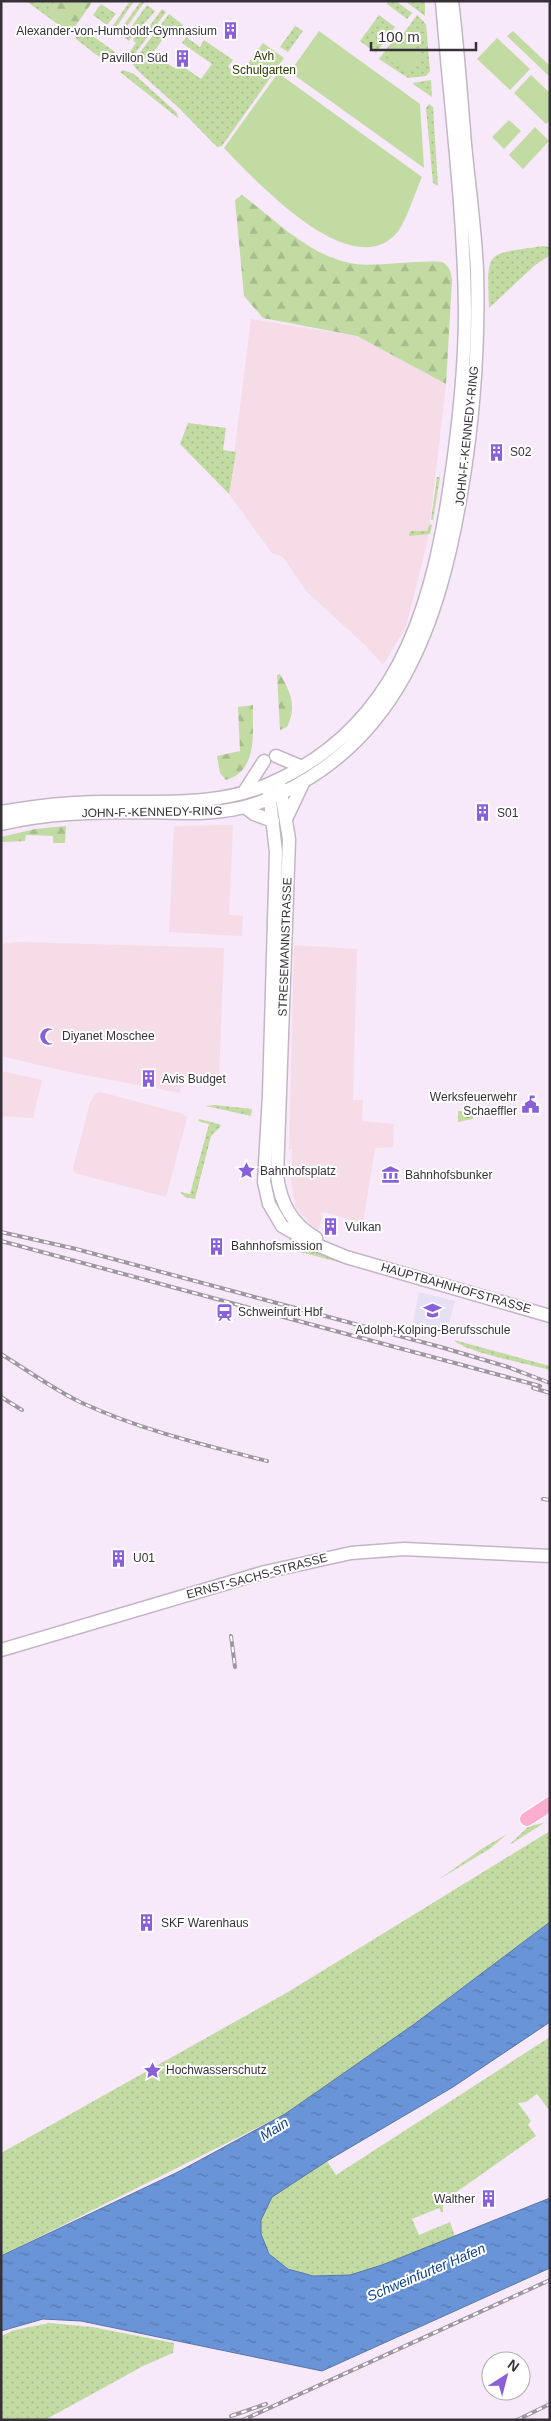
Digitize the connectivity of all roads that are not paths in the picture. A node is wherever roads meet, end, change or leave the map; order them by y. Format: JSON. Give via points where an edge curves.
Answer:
{"nodes":[{"id":1,"x":442,"y":1,"type":"edge"},
{"id":2,"x":452,"y":1,"type":"edge"},
{"id":3,"x":302,"y":767,"type":"junction"},
{"id":4,"x":273,"y":782,"type":"junction"},
{"id":5,"x":304,"y":782,"type":"junction"},
{"id":6,"x":244,"y":792,"type":"junction"},
{"id":7,"x":276,"y":795,"type":"junction"},
{"id":8,"x":245,"y":807,"type":"junction"},
{"id":9,"x":1,"y":812,"type":"edge"},
{"id":10,"x":287,"y":817,"type":"junction"},
{"id":11,"x":273,"y":821,"type":"junction"},
{"id":12,"x":1,"y":824,"type":"edge"},
{"id":13,"x":277,"y":1001,"type":"junction"},
{"id":14,"x":273,"y":1116,"type":"joint"},
{"id":15,"x":550,"y":1316,"type":"edge"},
{"id":16,"x":550,"y":1556,"type":"edge"},
{"id":17,"x":1,"y":1650,"type":"edge"},
{"id":18,"x":550,"y":1804,"type":"edge"},
{"id":19,"x":528,"y":1819,"type":"dead end"}],
"edges":[{"from":1,"to":3,"type":"main road","name":"JOHN-F.-KENNEDY-RING","via":[[461,223],[465,314],[462,378],[444,525],[422,614],[396,671],[356,724],[325,752]]},
{"from":2,"to":5,"type":"main road","name":"JOHN-F.-KENNEDY-RING","via":[[477,266],[471,416],[459,510],[437,603],[407,673],[366,730]]},
{"from":3,"to":4,"type":"main road","name":"JOHN-F.-KENNEDY-RING"},
{"from":3,"to":6,"type":"main road","via":[[270,759]]},
{"from":4,"to":6,"type":"main road","name":"JOHN-F.-KENNEDY-RING"},
{"from":4,"to":7,"type":"main road","name":"STRESEMANNSTRASSE"},
{"from":5,"to":7,"type":"main road","name":"JOHN-F.-KENNEDY-RING"},
{"from":5,"to":10,"type":"main road"},
{"from":6,"to":9,"type":"main road","name":"JOHN-F.-KENNEDY-RING","via":[[187,802],[69,803]]},
{"from":7,"to":8,"type":"main road","name":"JOHN-F.-KENNEDY-RING"},
{"from":7,"to":10,"type":"main road","name":"STRESEMANNSTRASSE"},
{"from":7,"to":11,"type":"main road","name":"STRESEMANNSTRASSE"},
{"from":8,"to":11,"type":"main road"},
{"from":8,"to":12,"type":"main road","name":"JOHN-F.-KENNEDY-RING","via":[[190,812],[70,814]]},
{"from":10,"to":13,"type":"main road","name":"STRESEMANNSTRASSE","via":[[289,859]]},
{"from":11,"to":13,"type":"main road","name":"STRESEMANNSTRASSE"},
{"from":13,"to":14,"type":"main road","name":"STRESEMANNSTRASSE"},
{"from":14,"to":15,"type":"main road","name":"HAUPTBAHNHOFSTRASSE","via":[[281,1196],[289,1213],[309,1234],[363,1261]]},
{"from":16,"to":17,"type":"main road","name":"ERNST-SACHS-STRASSE","via":[[404,1549],[343,1555],[265,1572]]},
{"from":18,"to":19,"type":"main road"}]}
